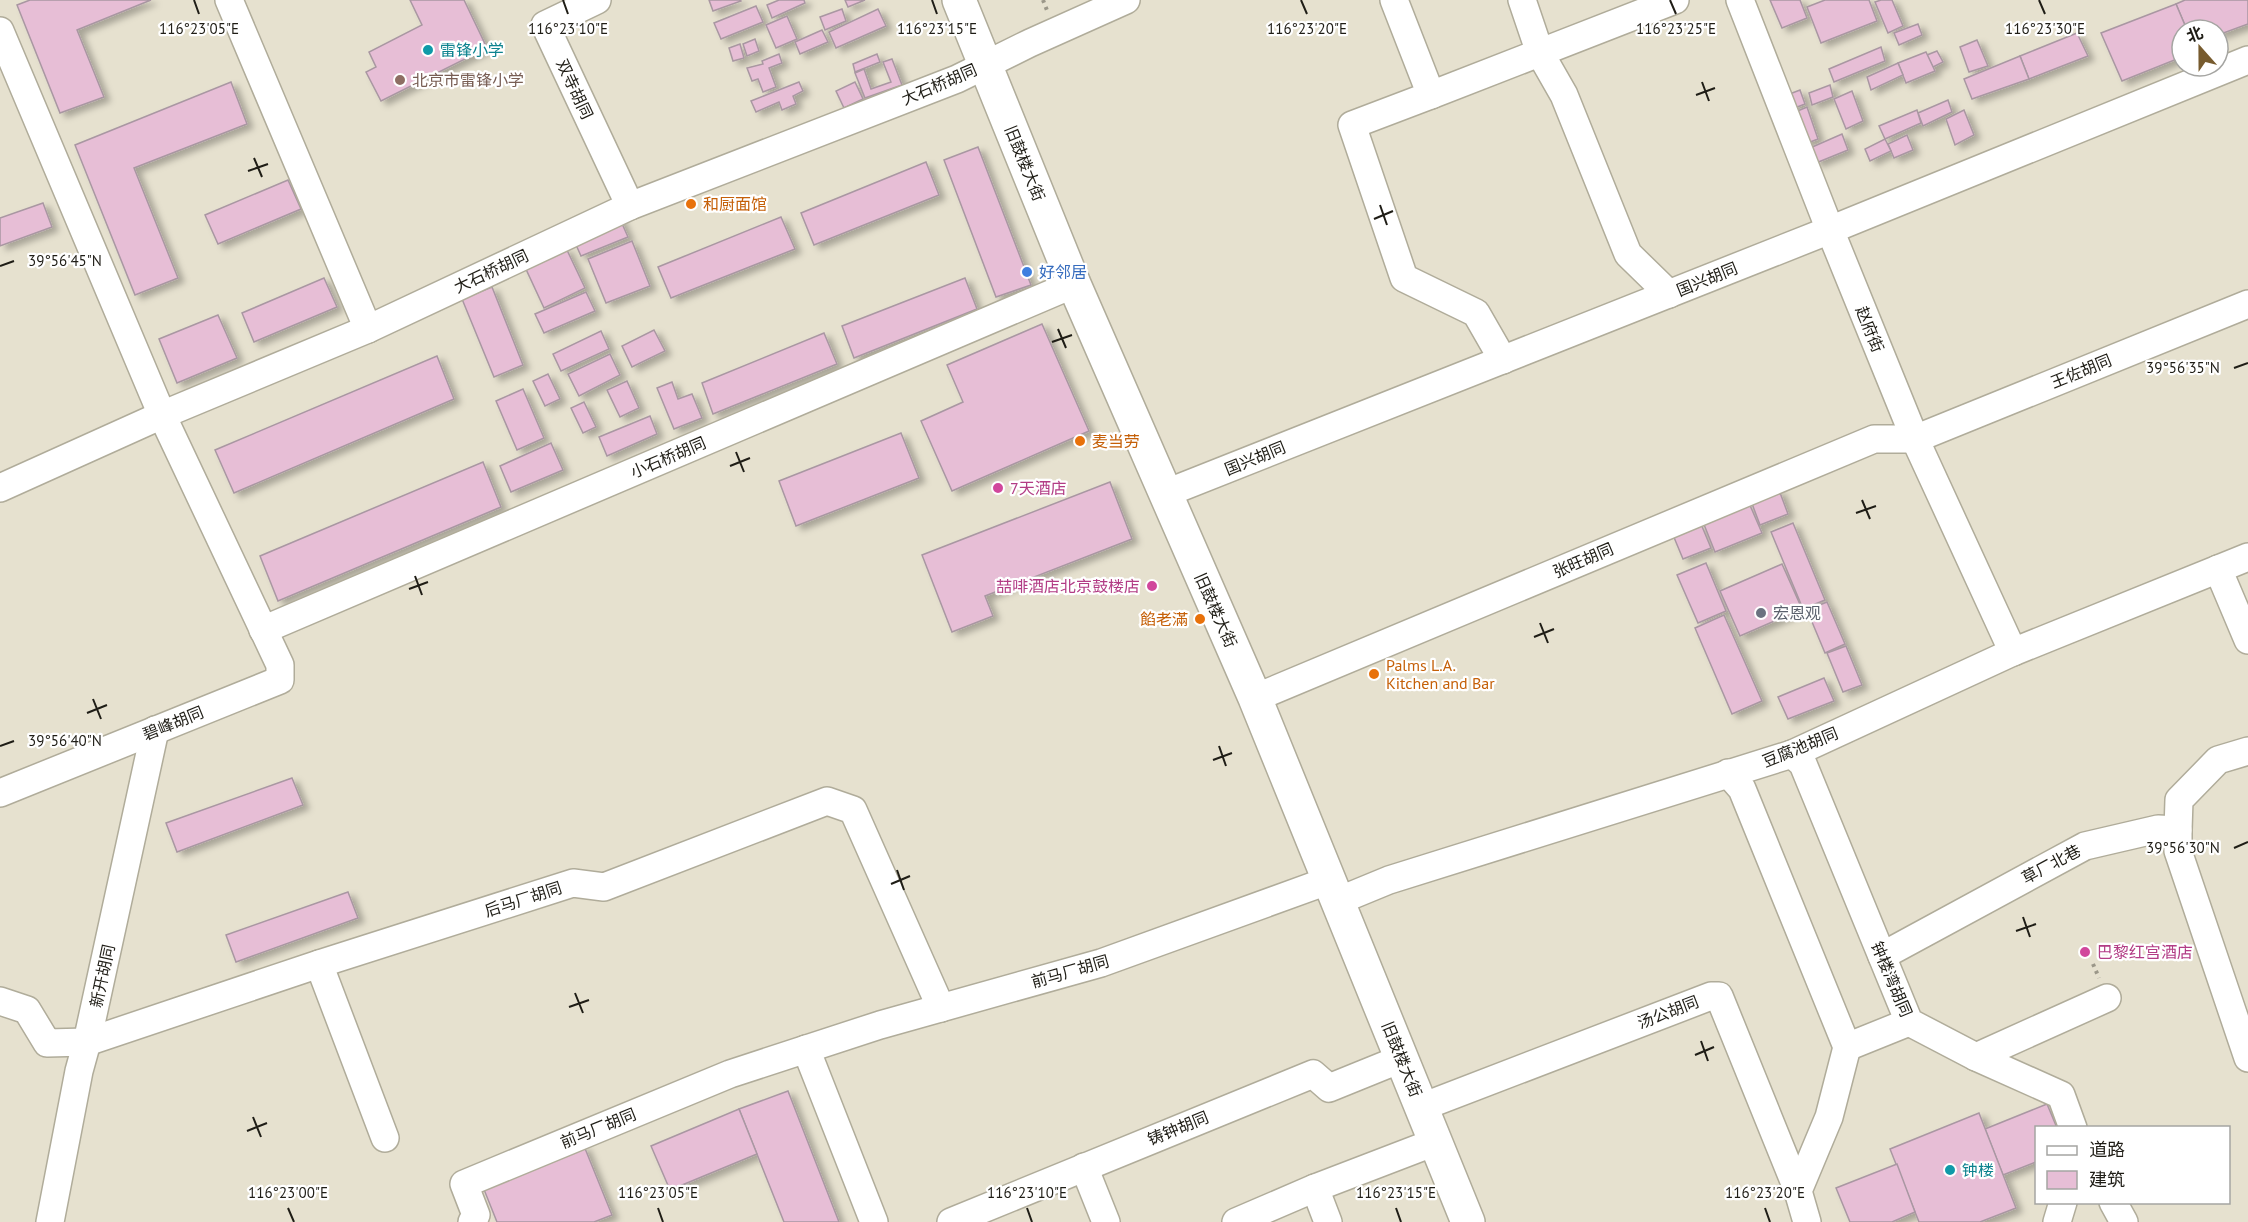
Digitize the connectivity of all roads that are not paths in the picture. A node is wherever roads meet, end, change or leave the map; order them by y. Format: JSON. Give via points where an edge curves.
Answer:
{"nodes":[{"id":1,"x":229,"y":0,"type":"edge"},
{"id":2,"x":597,"y":0,"type":"edge"},
{"id":3,"x":959,"y":0,"type":"edge"},
{"id":4,"x":1126,"y":0,"type":"edge"},
{"id":5,"x":1394,"y":0,"type":"edge"},
{"id":6,"x":1522,"y":0,"type":"edge"},
{"id":7,"x":1675,"y":0,"type":"edge"},
{"id":8,"x":1740,"y":0,"type":"edge"},
{"id":9,"x":0,"y":31,"type":"edge"},
{"id":10,"x":1540,"y":53,"type":"junction"},
{"id":11,"x":2248,"y":60,"type":"edge"},
{"id":12,"x":985,"y":64,"type":"junction"},
{"id":13,"x":1431,"y":95,"type":"junction"},
{"id":14,"x":630,"y":206,"type":"junction"},
{"id":15,"x":1830,"y":230,"type":"junction"},
{"id":16,"x":1074,"y":284,"type":"junction"},
{"id":17,"x":1669,"y":294,"type":"junction"},
{"id":18,"x":2248,"y":304,"type":"edge"},
{"id":19,"x":368,"y":329,"type":"junction"},
{"id":20,"x":1503,"y":360,"type":"junction"},
{"id":21,"x":162,"y":415,"type":"junction"},
{"id":22,"x":1915,"y":439,"type":"junction"},
{"id":23,"x":0,"y":488,"type":"edge"},
{"id":24,"x":1164,"y":494,"type":"junction"},
{"id":25,"x":2248,"y":557,"type":"edge"},
{"id":26,"x":2218,"y":570,"type":"junction"},
{"id":27,"x":263,"y":630,"type":"junction"},
{"id":28,"x":2248,"y":640,"type":"edge"},
{"id":29,"x":2013,"y":652,"type":"junction"},
{"id":30,"x":1255,"y":698,"type":"junction"},
{"id":31,"x":155,"y":730,"type":"junction"},
{"id":32,"x":2248,"y":751,"type":"edge"},
{"id":33,"x":1792,"y":754,"type":"junction"},
{"id":34,"x":1728,"y":773,"type":"junction"},
{"id":35,"x":0,"y":793,"type":"edge"},
{"id":36,"x":2178,"y":830,"type":"junction"},
{"id":37,"x":1334,"y":890,"type":"junction"},
{"id":38,"x":1882,"y":956,"type":"junction"},
{"id":39,"x":319,"y":964,"type":"junction"},
{"id":40,"x":2107,"y":998,"type":"dead end"},
{"id":41,"x":0,"y":1001,"type":"edge"},
{"id":42,"x":940,"y":1008,"type":"junction"},
{"id":43,"x":1909,"y":1022,"type":"junction"},
{"id":44,"x":87,"y":1042,"type":"junction"},
{"id":45,"x":1847,"y":1047,"type":"junction"},
{"id":46,"x":806,"y":1049,"type":"junction"},
{"id":47,"x":1403,"y":1058,"type":"junction"},
{"id":48,"x":1976,"y":1058,"type":"junction"},
{"id":49,"x":2248,"y":1058,"type":"edge"},
{"id":50,"x":1422,"y":1107,"type":"junction"},
{"id":51,"x":2072,"y":1126,"type":"edge"},
{"id":52,"x":385,"y":1138,"type":"dead end"},
{"id":53,"x":1435,"y":1142,"type":"junction"},
{"id":54,"x":1084,"y":1167,"type":"junction"},
{"id":55,"x":1315,"y":1188,"type":"junction"},
{"id":56,"x":1798,"y":1191,"type":"junction"},
{"id":57,"x":2063,"y":1204,"type":"edge"},
{"id":58,"x":2113,"y":1204,"type":"edge"},
{"id":59,"x":50,"y":1222,"type":"edge"},
{"id":60,"x":472,"y":1222,"type":"edge"},
{"id":61,"x":874,"y":1222,"type":"edge"},
{"id":62,"x":951,"y":1222,"type":"edge"},
{"id":63,"x":1106,"y":1222,"type":"edge"},
{"id":64,"x":1236,"y":1222,"type":"edge"},
{"id":65,"x":1328,"y":1222,"type":"edge"},
{"id":66,"x":1468,"y":1222,"type":"edge"},
{"id":67,"x":1807,"y":1222,"type":"edge"},
{"id":68,"x":2057,"y":1222,"type":"edge"},
{"id":69,"x":2124,"y":1222,"type":"edge"}],
"edges":[{"from":1,"to":19,"type":"street"},
{"from":2,"to":14,"type":"street","name":"双寺胡同","via":[[545,25]]},
{"from":3,"to":12,"type":"main road","name":"旧鼓楼大街"},
{"from":4,"to":12,"type":"street","name":"大石桥胡同"},
{"from":5,"to":13,"type":"street"},
{"from":6,"to":10,"type":"street"},
{"from":7,"to":10,"type":"street"},
{"from":8,"to":15,"type":"street","name":"赵府街"},
{"from":9,"to":21,"type":"street"},
{"from":10,"to":13,"type":"street"},
{"from":10,"to":17,"type":"street","via":[[1564,95],[1628,254]]},
{"from":11,"to":15,"type":"street","name":"国兴胡同"},
{"from":12,"to":14,"type":"street","name":"大石桥胡同","via":[[957,79]]},
{"from":12,"to":16,"type":"main road","name":"旧鼓楼大街"},
{"from":13,"to":20,"type":"street","via":[[1352,124],[1404,279],[1476,313]]},
{"from":14,"to":19,"type":"street","name":"大石桥胡同"},
{"from":15,"to":17,"type":"street","name":"国兴胡同"},
{"from":15,"to":22,"type":"street","name":"赵府街"},
{"from":16,"to":24,"type":"main road","name":"旧鼓楼大街"},
{"from":16,"to":27,"type":"street","name":"小石桥胡同"},
{"from":17,"to":20,"type":"street","name":"国兴胡同"},
{"from":18,"to":22,"type":"street","name":"王佐胡同"},
{"from":19,"to":21,"type":"street","name":"大石桥胡同"},
{"from":20,"to":24,"type":"street","name":"国兴胡同"},
{"from":21,"to":23,"type":"street","name":"大石桥胡同"},
{"from":21,"to":27,"type":"street"},
{"from":22,"to":29,"type":"street","name":"赵府街"},
{"from":22,"to":30,"type":"street","name":"张旺胡同","via":[[1874,439]]},
{"from":24,"to":30,"type":"main road","name":"旧鼓楼大街"},
{"from":25,"to":26,"type":"street","name":"豆腐池胡同"},
{"from":26,"to":28,"type":"street"},
{"from":26,"to":29,"type":"street","name":"豆腐池胡同"},
{"from":27,"to":31,"type":"street","name":"碧峰胡同","via":[[279,665],[280,680]]},
{"from":29,"to":33,"type":"street","name":"豆腐池胡同"},
{"from":30,"to":37,"type":"main road","name":"旧鼓楼大街"},
{"from":31,"to":35,"type":"street","name":"碧峰胡同"},
{"from":31,"to":44,"type":"street","name":"新开胡同"},
{"from":32,"to":36,"type":"street","via":[[2218,760],[2178,800]]},
{"from":33,"to":34,"type":"street","name":"豆腐池胡同"},
{"from":33,"to":38,"type":"street","name":"钟楼湾胡同","via":[[1803,764]]},
{"from":34,"to":37,"type":"street","name":"豆腐池胡同","via":[[1389,880]]},
{"from":34,"to":45,"type":"street","via":[[1742,789]]},
{"from":36,"to":38,"type":"street","name":"草厂北巷","via":[[2158,829],[2085,846]]},
{"from":36,"to":49,"type":"street","via":[[2178,851]]},
{"from":37,"to":42,"type":"street","name":"前马厂胡同","via":[[1101,963]]},
{"from":37,"to":47,"type":"main road","name":"旧鼓楼大街"},
{"from":38,"to":43,"type":"street","name":"钟楼湾胡同"},
{"from":39,"to":42,"type":"street","name":"后马厂胡同","via":[[573,883],[604,887],[827,801],[853,810]]},
{"from":39,"to":44,"type":"street","name":"后马厂胡同"},
{"from":39,"to":52,"type":"street"},
{"from":40,"to":48,"type":"street"},
{"from":41,"to":44,"type":"street","name":"后马厂胡同","via":[[27,1010],[47,1043]]},
{"from":42,"to":46,"type":"street","name":"前马厂胡同"},
{"from":43,"to":45,"type":"street"},
{"from":43,"to":48,"type":"street","name":"钟楼湾胡同"},
{"from":44,"to":59,"type":"street","name":"新开胡同"},
{"from":45,"to":56,"type":"street","via":[[1829,1117]]},
{"from":46,"to":60,"type":"street","name":"前马厂胡同","via":[[730,1074],[464,1184],[476,1215]]},
{"from":46,"to":61,"type":"street"},
{"from":47,"to":50,"type":"main road","name":"旧鼓楼大街"},
{"from":47,"to":54,"type":"street","name":"铸钟胡同","via":[[1329,1088],[1313,1074]]},
{"from":48,"to":51,"type":"street","name":"钟楼湾胡同","via":[[2061,1095]]},
{"from":50,"to":53,"type":"main road","name":"旧鼓楼大街"},
{"from":50,"to":56,"type":"street","name":"汤公胡同","via":[[1719,996]]},
{"from":53,"to":55,"type":"street"},
{"from":53,"to":66,"type":"main road","name":"旧鼓楼大街"},
{"from":54,"to":62,"type":"street","name":"铸钟胡同"},
{"from":54,"to":63,"type":"street"},
{"from":55,"to":64,"type":"street"},
{"from":55,"to":65,"type":"street"},
{"from":56,"to":67,"type":"street"},
{"from":57,"to":68,"type":"street"},
{"from":58,"to":69,"type":"street"}]}
